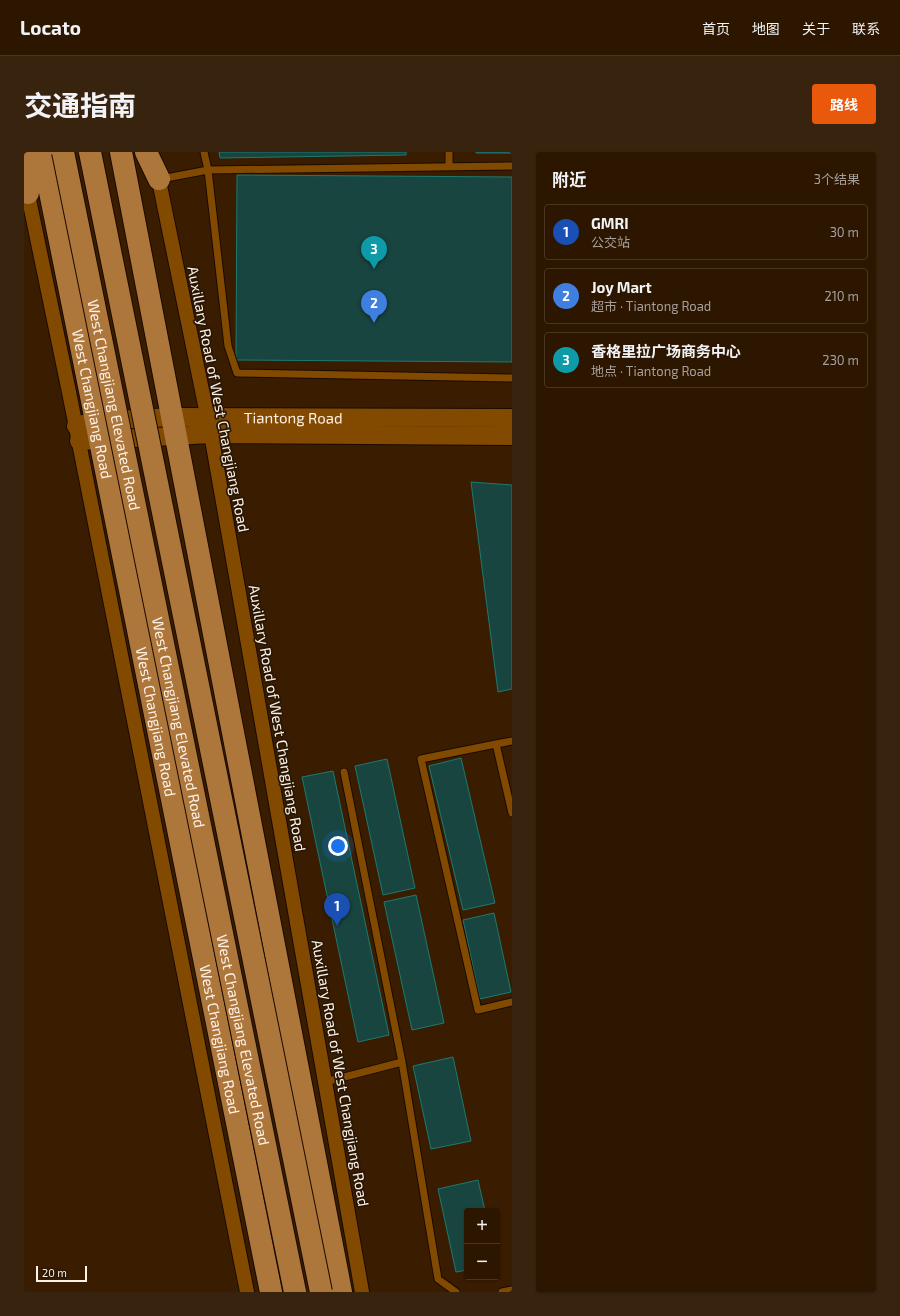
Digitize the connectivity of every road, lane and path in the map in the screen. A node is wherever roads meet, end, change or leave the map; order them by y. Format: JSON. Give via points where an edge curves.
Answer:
{"nodes":[{"id":1,"x":27,"y":152,"type":"edge"},
{"id":2,"x":42,"y":152,"type":"edge"},
{"id":3,"x":63,"y":152,"type":"edge"},
{"id":4,"x":90,"y":152,"type":"edge"},
{"id":5,"x":121,"y":152,"type":"edge"},
{"id":6,"x":146,"y":152,"type":"edge"},
{"id":7,"x":153,"y":152,"type":"edge"},
{"id":8,"x":204,"y":152,"type":"edge"},
{"id":9,"x":449,"y":152,"type":"edge"},
{"id":10,"x":512,"y":166,"type":"edge"},
{"id":11,"x":449,"y":167,"type":"junction"},
{"id":12,"x":208,"y":170,"type":"junction"},
{"id":13,"x":159,"y":179,"type":"junction"},
{"id":14,"x":26,"y":184,"type":"edge"},
{"id":15,"x":512,"y":378,"type":"edge"},
{"id":16,"x":512,"y":418,"type":"edge"},
{"id":17,"x":174,"y":426,"type":"junction"},
{"id":18,"x":209,"y":426,"type":"junction"},
{"id":19,"x":87,"y":432,"type":"junction"},
{"id":20,"x":512,"y":436,"type":"edge"},
{"id":21,"x":512,"y":741,"type":"edge"},
{"id":22,"x":496,"y":744,"type":"junction"},
{"id":23,"x":344,"y":772,"type":"dead end"},
{"id":24,"x":512,"y":813,"type":"edge"},
{"id":25,"x":512,"y":1002,"type":"edge"},
{"id":26,"x":402,"y":1062,"type":"junction"},
{"id":27,"x":325,"y":1082,"type":"junction"},
{"id":28,"x":512,"y":1290,"type":"edge"},
{"id":29,"x":247,"y":1292,"type":"edge"},
{"id":30,"x":271,"y":1292,"type":"edge"},
{"id":31,"x":295,"y":1292,"type":"edge"},
{"id":32,"x":321,"y":1292,"type":"edge"},
{"id":33,"x":341,"y":1292,"type":"edge"},
{"id":34,"x":362,"y":1292,"type":"edge"},
{"id":35,"x":456,"y":1292,"type":"edge"},
{"id":36,"x":502,"y":1292,"type":"edge"}],
"edges":[{"from":1,"to":14,"type":"highway"},
{"from":2,"to":19,"type":"highway","name":"West Changjiang Road"},
{"from":3,"to":31,"type":"highway","name":"West Changjiang Elevated Road","bridge":true},
{"from":4,"to":32,"type":"highway","name":"West Changjiang Elevated Road","bridge":true},
{"from":5,"to":17,"type":"highway"},
{"from":6,"to":13,"type":"highway"},
{"from":7,"to":13,"type":"street","name":"Auxillary Road of West Changjiang Road"},
{"from":8,"to":12,"type":"lane"},
{"from":9,"to":11,"type":"lane"},
{"from":10,"to":11,"type":"lane"},
{"from":11,"to":12,"type":"lane"},
{"from":12,"to":13,"type":"lane"},
{"from":12,"to":15,"type":"lane","via":[[228,346],[237,373]]},
{"from":13,"to":18,"type":"street","name":"Auxillary Road of West Changjiang Road"},
{"from":14,"to":19,"type":"street"},
{"from":16,"to":18,"type":"street","name":"Tiantong Road"},
{"from":17,"to":18,"type":"street","name":"Tiantong Road"},
{"from":17,"to":19,"type":"street","name":"Tiantong Road"},
{"from":17,"to":33,"type":"highway"},
{"from":18,"to":20,"type":"street","name":"Tiantong Road"},
{"from":18,"to":27,"type":"street","name":"Auxillary Road of West Changjiang Road"},
{"from":19,"to":29,"type":"street"},
{"from":19,"to":30,"type":"highway","name":"West Changjiang Road"},
{"from":21,"to":22,"type":"lane"},
{"from":22,"to":24,"type":"lane"},
{"from":22,"to":25,"type":"lane","via":[[421,759],[478,1010]]},
{"from":23,"to":26,"type":"lane"},
{"from":26,"to":27,"type":"lane"},
{"from":26,"to":35,"type":"lane","via":[[438,1279]]},
{"from":27,"to":34,"type":"street","name":"Auxillary Road of West Changjiang Road"},
{"from":28,"to":36,"type":"lane"}]}
